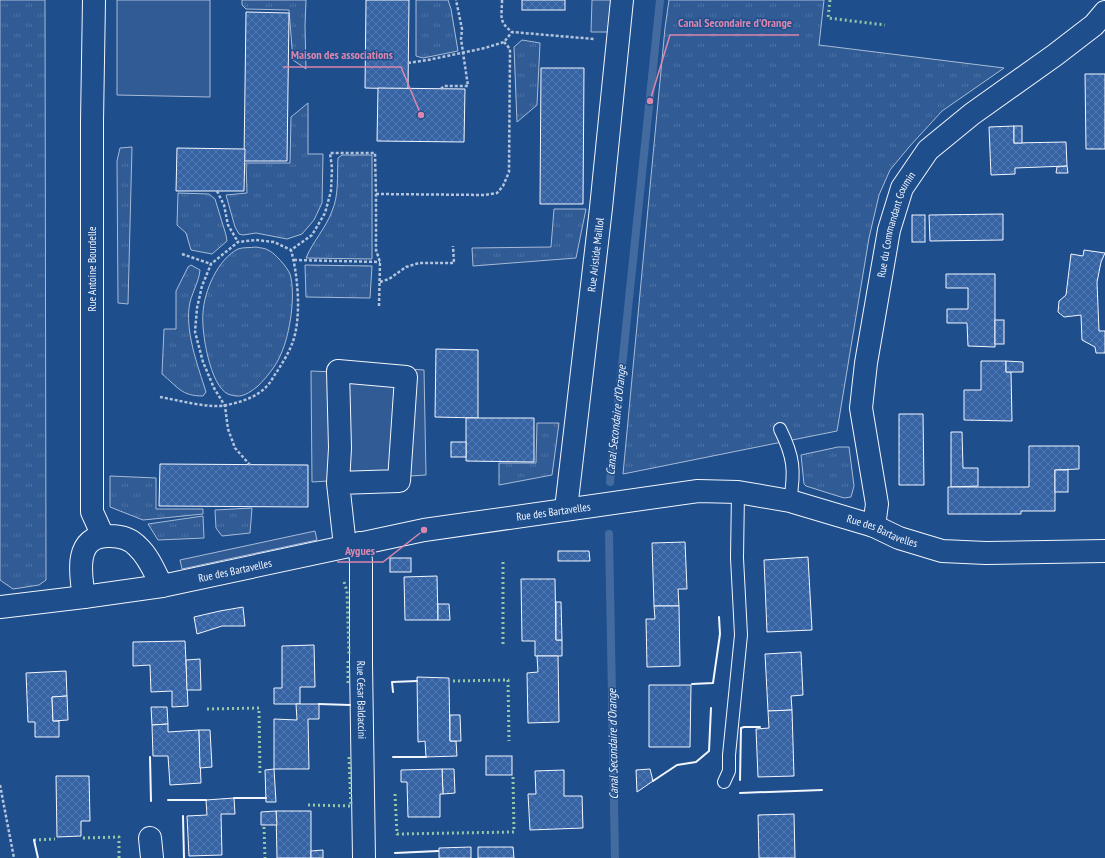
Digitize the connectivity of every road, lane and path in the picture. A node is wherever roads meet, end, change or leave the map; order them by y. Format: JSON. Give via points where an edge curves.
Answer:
{"nodes":[{"id":1,"x":94,"y":0,"type":"edge"},
{"id":2,"x":456,"y":0,"type":"edge"},
{"id":3,"x":502,"y":0,"type":"edge"},
{"id":4,"x":622,"y":0,"type":"edge"},
{"id":5,"x":1105,"y":12,"type":"edge"},
{"id":6,"x":512,"y":32,"type":"junction"},
{"id":7,"x":618,"y":41,"type":"junction"},
{"id":8,"x":504,"y":42,"type":"junction"},
{"id":9,"x":464,"y":53,"type":"junction"},
{"id":10,"x":408,"y":63,"type":"dead end"},
{"id":11,"x":441,"y":89,"type":"dead end"},
{"id":12,"x":217,"y":191,"type":"dead end"},
{"id":13,"x":376,"y":194,"type":"junction"},
{"id":14,"x":238,"y":242,"type":"junction"},
{"id":15,"x":453,"y":246,"type":"dead end"},
{"id":16,"x":291,"y":250,"type":"junction"},
{"id":17,"x":182,"y":254,"type":"dead end"},
{"id":18,"x":294,"y":260,"type":"junction"},
{"id":19,"x":380,"y":262,"type":"junction"},
{"id":20,"x":211,"y":264,"type":"junction"},
{"id":21,"x":380,"y":282,"type":"junction"},
{"id":22,"x":379,"y":306,"type":"dead end"},
{"id":23,"x":160,"y":397,"type":"dead end"},
{"id":24,"x":225,"y":406,"type":"junction"},
{"id":25,"x":780,"y":430,"type":"dead end"},
{"id":26,"x":250,"y":465,"type":"dead end"},
{"id":27,"x":338,"y":483,"type":"junction"},
{"id":28,"x":738,"y":492,"type":"junction"},
{"id":29,"x":790,"y":501,"type":"junction"},
{"id":30,"x":566,"y":509,"type":"junction"},
{"id":31,"x":874,"y":526,"type":"junction"},
{"id":32,"x":103,"y":536,"type":"junction"},
{"id":33,"x":352,"y":544,"type":"junction"},
{"id":34,"x":1105,"y":551,"type":"edge"},
{"id":35,"x":162,"y":586,"type":"junction"},
{"id":36,"x":84,"y":597,"type":"junction"},
{"id":37,"x":0,"y":607,"type":"edge"},
{"id":38,"x":724,"y":782,"type":"dead end"},
{"id":39,"x":0,"y":785,"type":"edge"},
{"id":40,"x":14,"y":858,"type":"edge"},
{"id":41,"x":364,"y":858,"type":"edge"}],
"edges":[{"from":1,"to":32,"type":"street","name":"Rue Antoine Bourdelle","via":[[92,512]]},
{"from":2,"to":9,"type":"path"},
{"from":3,"to":6,"type":"path","via":[[503,25]]},
{"from":4,"to":7,"type":"street","name":"Rue Aristide Maillol"},
{"from":5,"to":31,"type":"street","name":"Rue du Commandant Goumin","via":[[1094,25],[972,114],[928,150],[902,188],[889,230],[866,363],[861,408],[877,504]]},
{"from":6,"to":7,"type":"path"},
{"from":6,"to":8,"type":"path"},
{"from":7,"to":30,"type":"street","name":"Rue Aristide Maillol"},
{"from":8,"to":9,"type":"path"},
{"from":8,"to":13,"type":"path","via":[[510,49],[510,138],[508,172],[503,186],[497,193],[485,195]]},
{"from":9,"to":10,"type":"path"},
{"from":9,"to":11,"type":"path","via":[[468,86],[444,86]]},
{"from":12,"to":14,"type":"path","via":[[224,205],[228,225]]},
{"from":13,"to":16,"type":"path","via":[[375,153],[330,153],[332,191],[325,213],[312,235]]},
{"from":13,"to":19,"type":"path","via":[[376,250]]},
{"from":14,"to":16,"type":"path","via":[[274,242]]},
{"from":14,"to":20,"type":"path"},
{"from":15,"to":21,"type":"path","via":[[454,263],[419,263],[406,267]]},
{"from":16,"to":18,"type":"path"},
{"from":17,"to":20,"type":"path"},
{"from":18,"to":19,"type":"path"},
{"from":18,"to":24,"type":"path","via":[[298,321],[293,342],[267,386],[250,398]]},
{"from":19,"to":21,"type":"path"},
{"from":20,"to":24,"type":"path","via":[[202,286],[195,332],[203,362]]},
{"from":21,"to":22,"type":"path"},
{"from":23,"to":24,"type":"path","via":[[208,406]]},
{"from":24,"to":26,"type":"path","via":[[228,429],[235,448]]},
{"from":25,"to":29,"type":"lane","via":[[791,453],[794,477]]},
{"from":27,"to":27,"type":"street","name":"Rue César Baldaccini","via":[[338,371],[406,377],[399,481]]},
{"from":27,"to":33,"type":"street","name":"Rue César Baldaccini"},
{"from":28,"to":29,"type":"street","name":"Rue des Bartavelles"},
{"from":28,"to":30,"type":"street","name":"Rue des Bartavelles","via":[[698,491]]},
{"from":28,"to":38,"type":"lane","via":[[740,635],[729,771]]},
{"from":29,"to":31,"type":"street","name":"Rue des Bartavelles"},
{"from":30,"to":33,"type":"street","name":"Rue des Bartavelles","via":[[424,530]]},
{"from":31,"to":34,"type":"street","name":"Rue des Bartavelles","via":[[899,538],[942,551]]},
{"from":32,"to":35,"type":"street","via":[[125,538],[137,546],[145,555]]},
{"from":32,"to":36,"type":"street","via":[[86,544],[82,557]]},
{"from":33,"to":35,"type":"street","name":"Rue des Bartavelles"},
{"from":33,"to":41,"type":"street","name":"Rue César Baldaccini","via":[[361,563]]},
{"from":35,"to":36,"type":"street","name":"Rue des Bartavelles"},
{"from":36,"to":37,"type":"street","name":"Rue des Bartavelles"},
{"from":39,"to":40,"type":"path"}]}
